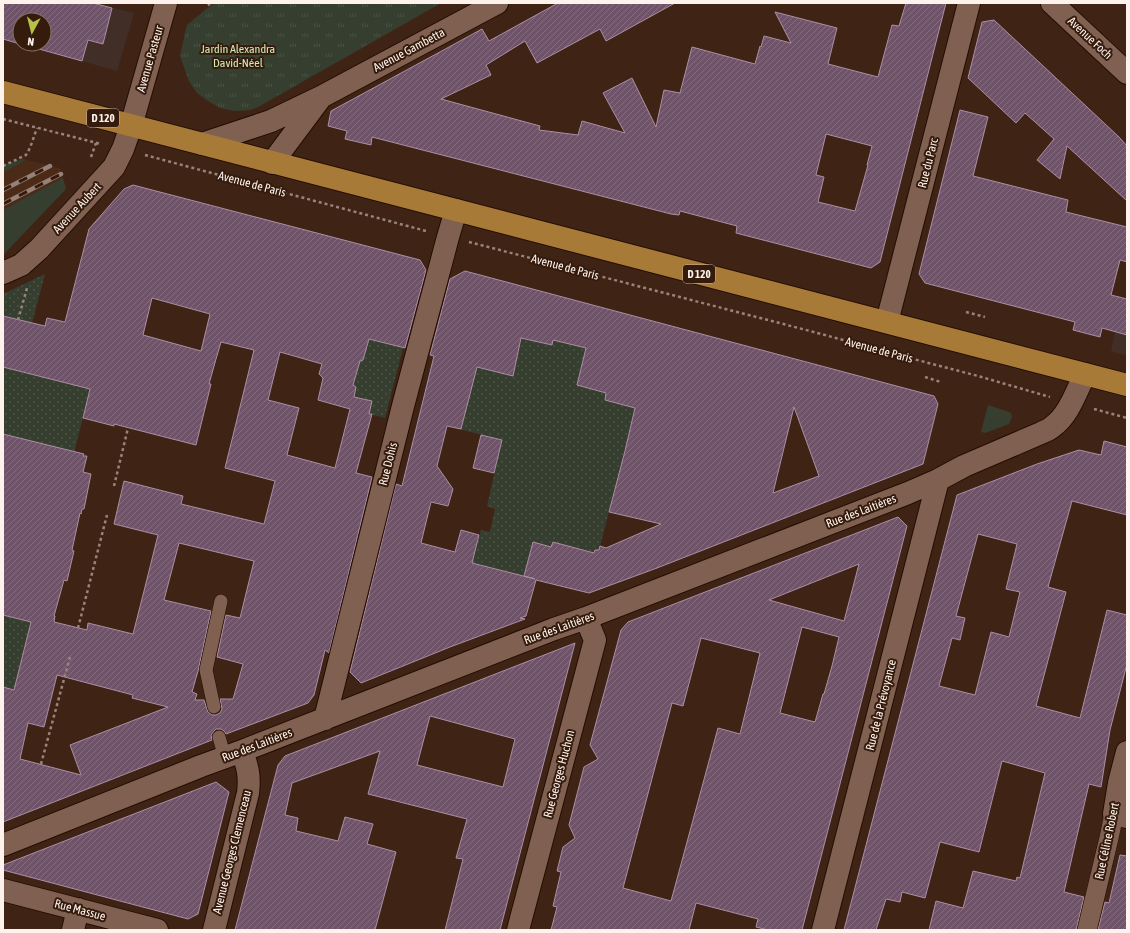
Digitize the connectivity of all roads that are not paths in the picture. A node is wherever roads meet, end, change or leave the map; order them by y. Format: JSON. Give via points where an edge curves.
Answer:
{"nodes":[{"id":1,"x":166,"y":3,"type":"edge"},
{"id":2,"x":497,"y":3,"type":"edge"},
{"id":3,"x":969,"y":3,"type":"edge"},
{"id":4,"x":1052,"y":3,"type":"edge"},
{"id":5,"x":1127,"y":73,"type":"edge"},
{"id":6,"x":3,"y":92,"type":"edge"},
{"id":7,"x":321,"y":97,"type":"junction"},
{"id":8,"x":132,"y":120,"type":"junction"},
{"id":9,"x":202,"y":144,"type":"junction"},
{"id":10,"x":272,"y":163,"type":"junction"},
{"id":11,"x":456,"y":210,"type":"junction"},
{"id":12,"x":12,"y":269,"type":"edge"},
{"id":13,"x":887,"y":322,"type":"junction"},
{"id":14,"x":1084,"y":374,"type":"junction"},
{"id":15,"x":1127,"y":385,"type":"edge"},
{"id":16,"x":938,"y":480,"type":"junction"},
{"id":17,"x":222,"y":601,"type":"dead end"},
{"id":18,"x":586,"y":618,"type":"junction"},
{"id":19,"x":214,"y":707,"type":"dead end"},
{"id":20,"x":325,"y":719,"type":"junction"},
{"id":21,"x":218,"y":737,"type":"dead end"},
{"id":22,"x":1127,"y":752,"type":"edge"},
{"id":23,"x":234,"y":754,"type":"junction"},
{"id":24,"x":1120,"y":816,"type":"edge"},
{"id":25,"x":3,"y":845,"type":"edge"},
{"id":26,"x":3,"y":890,"type":"edge"},
{"id":27,"x":78,"y":909,"type":"junction"},
{"id":28,"x":73,"y":930,"type":"edge"},
{"id":29,"x":157,"y":930,"type":"edge"},
{"id":30,"x":214,"y":930,"type":"edge"},
{"id":31,"x":518,"y":930,"type":"edge"},
{"id":32,"x":823,"y":930,"type":"edge"},
{"id":33,"x":1087,"y":930,"type":"edge"}],
"edges":[{"from":1,"to":8,"type":"street","name":"Avenue Pasteur"},
{"from":2,"to":7,"type":"street","name":"Avenue Gambetta"},
{"from":3,"to":13,"type":"street","name":"Rue du Parc"},
{"from":4,"to":5,"type":"street","name":"Avenue Foch"},
{"from":6,"to":8,"type":"main road","number":"D 120"},
{"from":7,"to":9,"type":"street","name":"Avenue Gambetta","via":[[271,120]]},
{"from":7,"to":10,"type":"street","name":"Avenue Gambetta"},
{"from":8,"to":9,"type":"main road","number":"D 120"},
{"from":8,"to":12,"type":"street","name":"Avenue Aubert","via":[[114,167],[39,249]]},
{"from":9,"to":10,"type":"main road","number":"D 120"},
{"from":10,"to":11,"type":"main road","number":"D 120"},
{"from":11,"to":13,"type":"main road","number":"D 120"},
{"from":11,"to":20,"type":"street","name":"Rue Dohis","via":[[399,421]]},
{"from":13,"to":14,"type":"main road","number":"D 120"},
{"from":14,"to":15,"type":"main road","number":"D 120"},
{"from":14,"to":16,"type":"street","name":"Rue des Laitières","via":[[1071,403],[1052,427]]},
{"from":16,"to":18,"type":"street","name":"Rue des Laitières"},
{"from":16,"to":32,"type":"street","name":"Rue de la Prévoyance"},
{"from":17,"to":19,"type":"lane","via":[[206,670]]},
{"from":18,"to":20,"type":"street","name":"Rue des Laitières"},
{"from":18,"to":31,"type":"street","name":"Rue Georges Huchon","via":[[595,640]]},
{"from":20,"to":23,"type":"street","name":"Rue des Laitières"},
{"from":21,"to":23,"type":"lane"},
{"from":22,"to":24,"type":"street","name":"Rue Céline Robert","via":[[1119,783]]},
{"from":23,"to":25,"type":"street","name":"Rue des Laitières"},
{"from":23,"to":30,"type":"street","name":"Avenue Georges Clemenceau","via":[[248,769],[250,781]]},
{"from":24,"to":33,"type":"street","name":"Rue Céline Robert","via":[[1109,838]]},
{"from":26,"to":27,"type":"street","name":"Rue Massue"},
{"from":27,"to":28,"type":"street"},
{"from":27,"to":29,"type":"street","name":"Rue Massue"}]}
